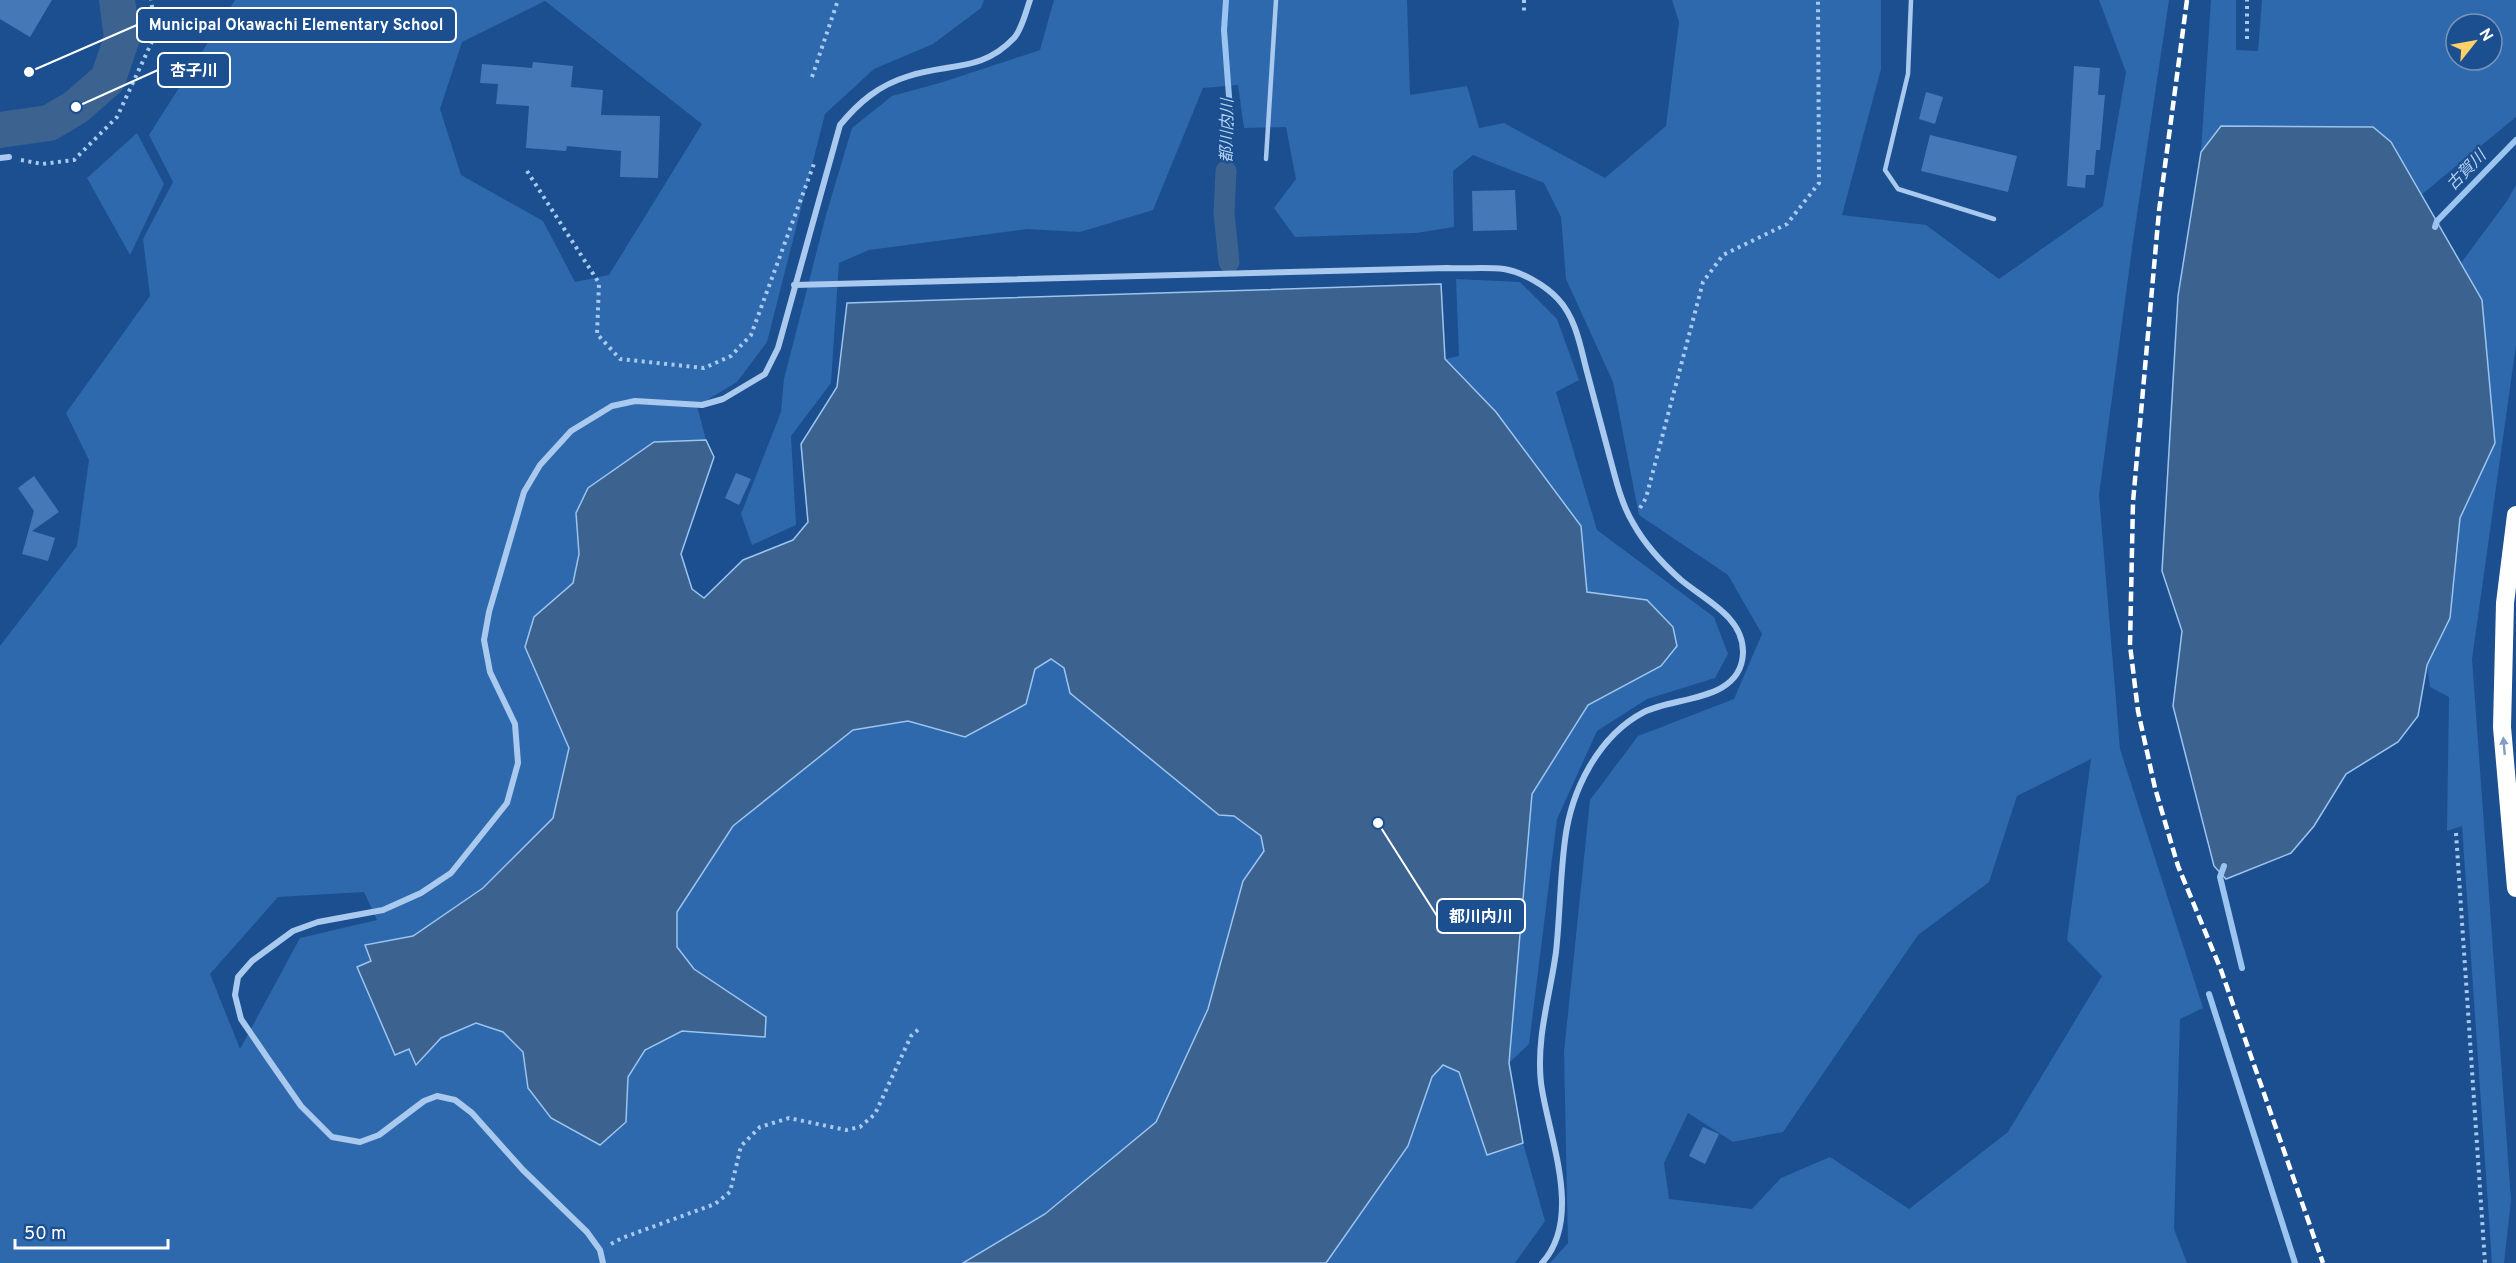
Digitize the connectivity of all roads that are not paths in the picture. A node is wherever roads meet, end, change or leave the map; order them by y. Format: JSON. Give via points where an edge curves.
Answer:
{"nodes":[{"id":1,"x":1030,"y":0,"type":"edge"},
{"id":2,"x":1276,"y":0,"type":"edge"},
{"id":3,"x":1911,"y":0,"type":"edge"},
{"id":4,"x":9,"y":157,"type":"road end"},
{"id":5,"x":0,"y":158,"type":"edge"},
{"id":6,"x":1266,"y":159,"type":"dead end"},
{"id":7,"x":1994,"y":219,"type":"dead end"},
{"id":8,"x":794,"y":285,"type":"junction"},
{"id":9,"x":2516,"y":515,"type":"edge"},
{"id":10,"x":2516,"y":888,"type":"edge"},
{"id":11,"x":603,"y":1263,"type":"edge"},
{"id":12,"x":1542,"y":1263,"type":"edge"}],
"edges":[{"from":1,"to":8,"type":"street","via":[[1016,36],[989,58],[964,67],[910,75],[884,85],[859,102],[840,125]]},
{"from":2,"to":6,"type":"lane"},
{"from":3,"to":7,"type":"lane","via":[[1908,74],[1885,170],[1898,189]]},
{"from":4,"to":5,"type":"street"},
{"from":8,"to":11,"type":"street","via":[[778,348],[765,374],[723,399],[702,405],[635,401],[612,406],[571,431],[540,465],[524,492],[484,640],[490,672],[515,724],[518,763],[507,803],[451,873],[421,893],[383,910],[318,922],[293,931],[238,976],[235,995],[241,1019],[302,1106],[332,1137],[360,1142],[379,1135],[424,1101],[437,1096],[455,1100],[587,1232],[600,1250]]},
{"from":8,"to":12,"type":"street","via":[[1504,269],[1532,279],[1558,299],[1576,328],[1620,495],[1632,522],[1680,579],[1724,611],[1740,634],[1743,651],[1740,670],[1726,686],[1706,695],[1669,702],[1643,713],[1617,731],[1599,750],[1577,792],[1565,837],[1556,953],[1540,1042],[1541,1082],[1560,1173],[1562,1203],[1559,1234]]},
{"from":10,"to":9,"type":"highway","one_way":true,"via":[[2502,727],[2505,603]]}]}
